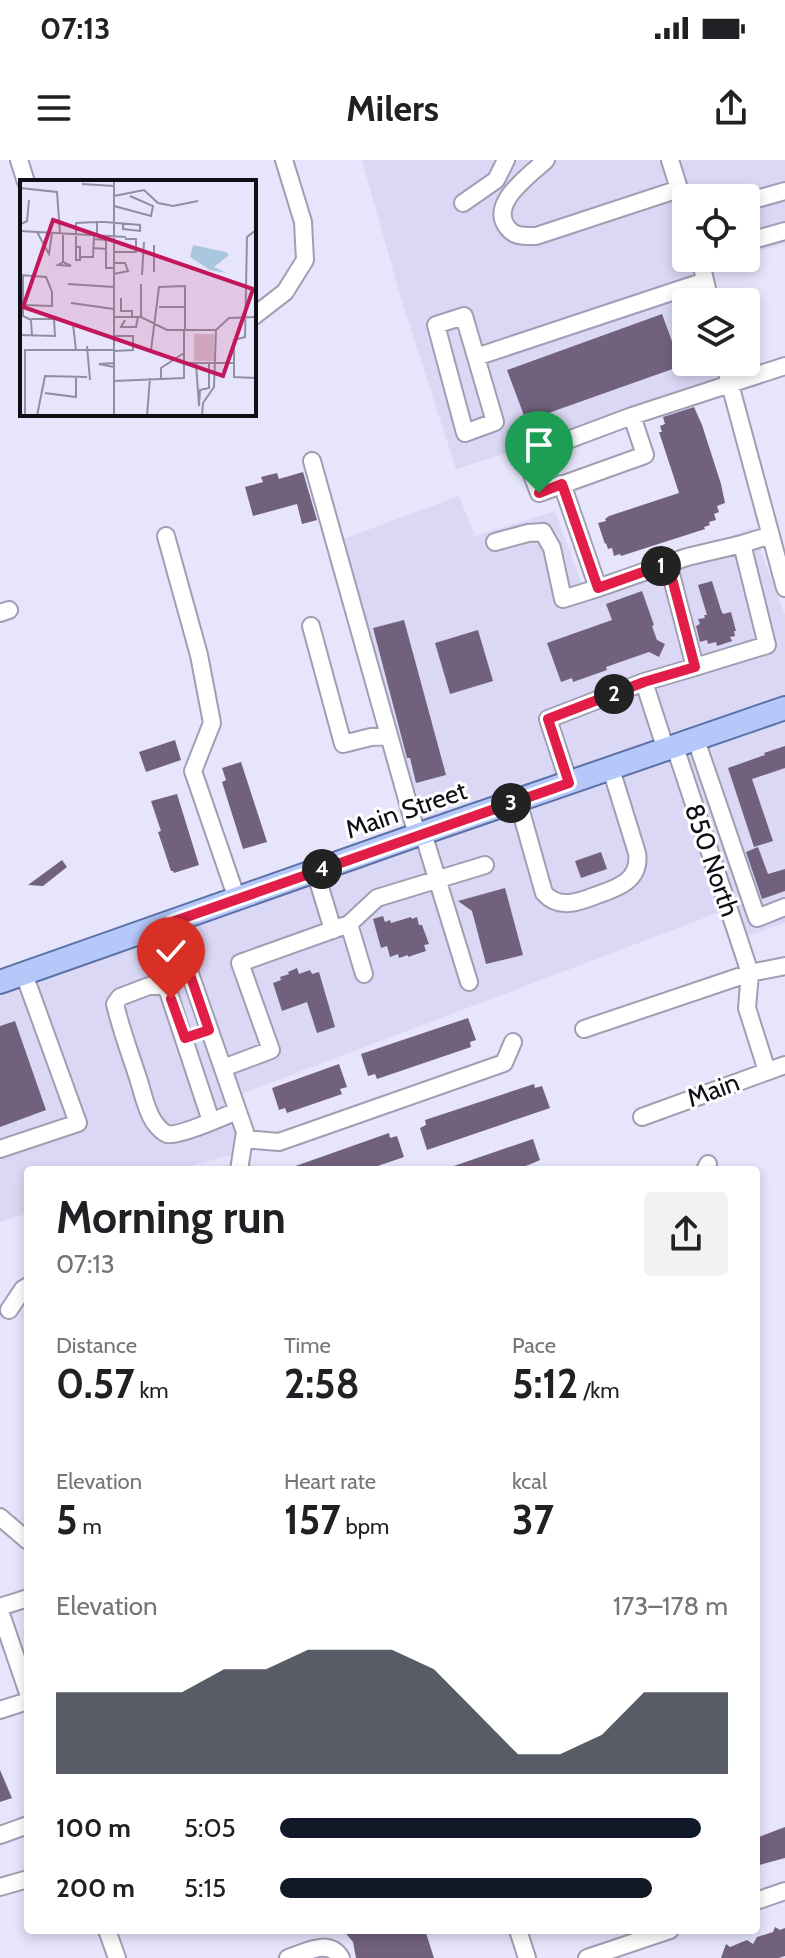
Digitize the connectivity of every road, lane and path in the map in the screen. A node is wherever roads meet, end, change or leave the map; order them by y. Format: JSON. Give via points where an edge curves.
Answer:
{"nodes":[{"id":1,"x":19,"y":160,"type":"edge"},
{"id":2,"x":284,"y":160,"type":"edge"},
{"id":3,"x":506,"y":160,"type":"edge"},
{"id":4,"x":546,"y":160,"type":"edge"},
{"id":5,"x":670,"y":160,"type":"edge"},
{"id":6,"x":25,"y":180,"type":"edge"},
{"id":7,"x":677,"y":184,"type":"edge"},
{"id":8,"x":672,"y":191,"type":"edge"},
{"id":9,"x":785,"y":191,"type":"edge"},
{"id":10,"x":760,"y":198,"type":"edge"},
{"id":11,"x":463,"y":203,"type":"dead end"},
{"id":12,"x":785,"y":231,"type":"edge"},
{"id":13,"x":760,"y":238,"type":"edge"},
{"id":14,"x":703,"y":272,"type":"edge"},
{"id":15,"x":705,"y":281,"type":"junction"},
{"id":16,"x":707,"y":288,"type":"edge"},
{"id":17,"x":256,"y":314,"type":"edge"},
{"id":18,"x":476,"y":357,"type":"junction"},
{"id":19,"x":785,"y":366,"type":"edge"},
{"id":20,"x":728,"y":376,"type":"edge"},
{"id":21,"x":730,"y":384,"type":"junction"},
{"id":22,"x":632,"y":416,"type":"junction"},
{"id":23,"x":312,"y":461,"type":"dead end"},
{"id":24,"x":562,"y":484,"type":"junction"},
{"id":25,"x":771,"y":535,"type":"junction"},
{"id":26,"x":166,"y":536,"type":"dead end"},
{"id":27,"x":495,"y":542,"type":"dead end"},
{"id":28,"x":742,"y":544,"type":"junction"},
{"id":29,"x":781,"y":561,"type":"edge"},
{"id":30,"x":668,"y":563,"type":"junction"},
{"id":31,"x":598,"y":588,"type":"junction"},
{"id":32,"x":785,"y":588,"type":"edge"},
{"id":33,"x":311,"y":626,"type":"dead end"},
{"id":34,"x":695,"y":667,"type":"junction"},
{"id":35,"x":644,"y":682,"type":"junction"},
{"id":36,"x":785,"y":708,"type":"edge"},
{"id":37,"x":389,"y":736,"type":"junction"},
{"id":38,"x":679,"y":746,"type":"junction"},
{"id":39,"x":611,"y":769,"type":"junction"},
{"id":40,"x":569,"y":783,"type":"junction"},
{"id":41,"x":518,"y":801,"type":"junction"},
{"id":42,"x":420,"y":834,"type":"junction"},
{"id":43,"x":485,"y":865,"type":"dead end"},
{"id":44,"x":315,"y":871,"type":"junction"},
{"id":45,"x":439,"y":880,"type":"junction"},
{"id":46,"x":237,"y":899,"type":"junction"},
{"id":47,"x":785,"y":907,"type":"edge"},
{"id":48,"x":172,"y":922,"type":"junction"},
{"id":49,"x":341,"y":927,"type":"junction"},
{"id":50,"x":785,"y":966,"type":"edge"},
{"id":51,"x":750,"y":973,"type":"junction"},
{"id":52,"x":24,"y":974,"type":"junction"},
{"id":53,"x":364,"y":974,"type":"dead end"},
{"id":54,"x":0,"y":982,"type":"edge"},
{"id":55,"x":469,"y":982,"type":"dead end"},
{"id":56,"x":584,"y":1029,"type":"dead end"},
{"id":57,"x":209,"y":1030,"type":"junction"},
{"id":58,"x":185,"y":1038,"type":"junction"},
{"id":59,"x":513,"y":1042,"type":"dead end"},
{"id":60,"x":785,"y":1065,"type":"edge"},
{"id":61,"x":223,"y":1068,"type":"junction"},
{"id":62,"x":767,"y":1071,"type":"junction"},
{"id":63,"x":237,"y":1111,"type":"junction"},
{"id":64,"x":642,"y":1117,"type":"dead end"},
{"id":65,"x":211,"y":1121,"type":"junction"},
{"id":66,"x":244,"y":1139,"type":"junction"},
{"id":67,"x":0,"y":1149,"type":"edge"},
{"id":68,"x":240,"y":1166,"type":"edge"},
{"id":69,"x":24,"y":1288,"type":"edge"},
{"id":70,"x":9,"y":1310,"type":"dead end"},
{"id":71,"x":0,"y":1517,"type":"edge"},
{"id":72,"x":24,"y":1538,"type":"edge"},
{"id":73,"x":24,"y":1600,"type":"edge"},
{"id":74,"x":0,"y":1609,"type":"edge"},
{"id":75,"x":24,"y":1681,"type":"edge"},
{"id":76,"x":24,"y":1702,"type":"edge"},
{"id":77,"x":0,"y":1710,"type":"edge"},
{"id":78,"x":24,"y":1826,"type":"edge"},
{"id":79,"x":0,"y":1835,"type":"edge"},
{"id":80,"x":24,"y":1880,"type":"edge"},
{"id":81,"x":0,"y":1887,"type":"edge"},
{"id":82,"x":785,"y":1891,"type":"edge"},
{"id":83,"x":760,"y":1900,"type":"edge"},
{"id":84,"x":108,"y":1934,"type":"edge"},
{"id":85,"x":519,"y":1934,"type":"edge"},
{"id":86,"x":658,"y":1934,"type":"edge"},
{"id":87,"x":339,"y":1954,"type":"edge"},
{"id":88,"x":117,"y":1958,"type":"edge"},
{"id":89,"x":288,"y":1958,"type":"edge"},
{"id":90,"x":527,"y":1958,"type":"edge"},
{"id":91,"x":587,"y":1958,"type":"edge"}],
"edges":[{"from":1,"to":6,"type":"street"},
{"from":2,"to":17,"type":"street","via":[[303,222],[305,260],[285,292]]},
{"from":3,"to":11,"type":"street","via":[[496,180]]},
{"from":4,"to":8,"type":"street","via":[[502,205],[502,220],[511,233],[536,236]]},
{"from":5,"to":7,"type":"street"},
{"from":9,"to":10,"type":"street"},
{"from":12,"to":13,"type":"street"},
{"from":14,"to":15,"type":"street"},
{"from":15,"to":16,"type":"street"},
{"from":15,"to":18,"type":"street"},
{"from":18,"to":18,"type":"street","via":[[495,422],[465,433],[436,325],[464,316]]},
{"from":19,"to":21,"type":"street"},
{"from":20,"to":21,"type":"street"},
{"from":21,"to":22,"type":"street"},
{"from":21,"to":25,"type":"street"},
{"from":22,"to":24,"type":"street","via":[[645,455]]},
{"from":22,"to":24,"type":"street","via":[[525,456],[539,493]]},
{"from":23,"to":37,"type":"street"},
{"from":24,"to":31,"type":"street"},
{"from":25,"to":28,"type":"street"},
{"from":25,"to":29,"type":"street"},
{"from":26,"to":46,"type":"street","via":[[212,723],[193,771]]},
{"from":27,"to":31,"type":"street","via":[[543,532],[552,548],[563,599]]},
{"from":28,"to":30,"type":"street"},
{"from":28,"to":34,"type":"street","via":[[767,645]]},
{"from":29,"to":32,"type":"street"},
{"from":30,"to":31,"type":"street"},
{"from":30,"to":34,"type":"street"},
{"from":33,"to":37,"type":"street","via":[[343,744]]},
{"from":34,"to":35,"type":"street"},
{"from":35,"to":38,"type":"street"},
{"from":35,"to":40,"type":"street","via":[[548,719]]},
{"from":36,"to":38,"type":"main road","name":"Main Street"},
{"from":37,"to":42,"type":"street"},
{"from":38,"to":39,"type":"main road","name":"Main Street"},
{"from":38,"to":47,"type":"street","via":[[757,918]]},
{"from":38,"to":51,"type":"street","name":"850 North"},
{"from":39,"to":40,"type":"main road","name":"Main Street"},
{"from":39,"to":41,"type":"street","via":[[638,862],[622,886],[580,902],[565,904],[544,893]]},
{"from":40,"to":41,"type":"main road","name":"Main Street"},
{"from":41,"to":42,"type":"main road","name":"Main Street"},
{"from":42,"to":44,"type":"main road","name":"Main Street"},
{"from":42,"to":45,"type":"street"},
{"from":43,"to":45,"type":"street"},
{"from":44,"to":46,"type":"main road","name":"Main Street"},
{"from":44,"to":49,"type":"street"},
{"from":45,"to":49,"type":"street","via":[[377,898]]},
{"from":45,"to":55,"type":"street"},
{"from":46,"to":48,"type":"main road","name":"Main Street"},
{"from":48,"to":52,"type":"main road","name":"Main Street"},
{"from":48,"to":57,"type":"street"},
{"from":49,"to":53,"type":"street"},
{"from":49,"to":61,"type":"street","via":[[240,963],[271,1050]]},
{"from":50,"to":51,"type":"street"},
{"from":51,"to":56,"type":"street"},
{"from":51,"to":62,"type":"street","via":[[747,1008]]},
{"from":52,"to":54,"type":"main road","name":"Main Street"},
{"from":52,"to":67,"type":"street","via":[[78,1123]]},
{"from":57,"to":58,"type":"street"},
{"from":57,"to":61,"type":"street"},
{"from":58,"to":65,"type":"street"},
{"from":58,"to":65,"type":"street","via":[[163,986],[116,1000],[156,1125],[170,1135]]},
{"from":59,"to":66,"type":"street","via":[[504,1063],[279,1142]]},
{"from":60,"to":62,"type":"street","name":"Main"},
{"from":61,"to":63,"type":"street"},
{"from":62,"to":64,"type":"street","name":"Main"},
{"from":63,"to":65,"type":"street"},
{"from":63,"to":66,"type":"street"},
{"from":66,"to":68,"type":"street"},
{"from":69,"to":70,"type":"street"},
{"from":71,"to":72,"type":"street"},
{"from":73,"to":74,"type":"street"},
{"from":74,"to":75,"type":"street"},
{"from":76,"to":77,"type":"street"},
{"from":78,"to":79,"type":"street"},
{"from":80,"to":81,"type":"street"},
{"from":82,"to":83,"type":"street"},
{"from":84,"to":88,"type":"street"},
{"from":85,"to":90,"type":"street"},
{"from":86,"to":91,"type":"street"},
{"from":87,"to":89,"type":"street","via":[[325,1946]]}]}
